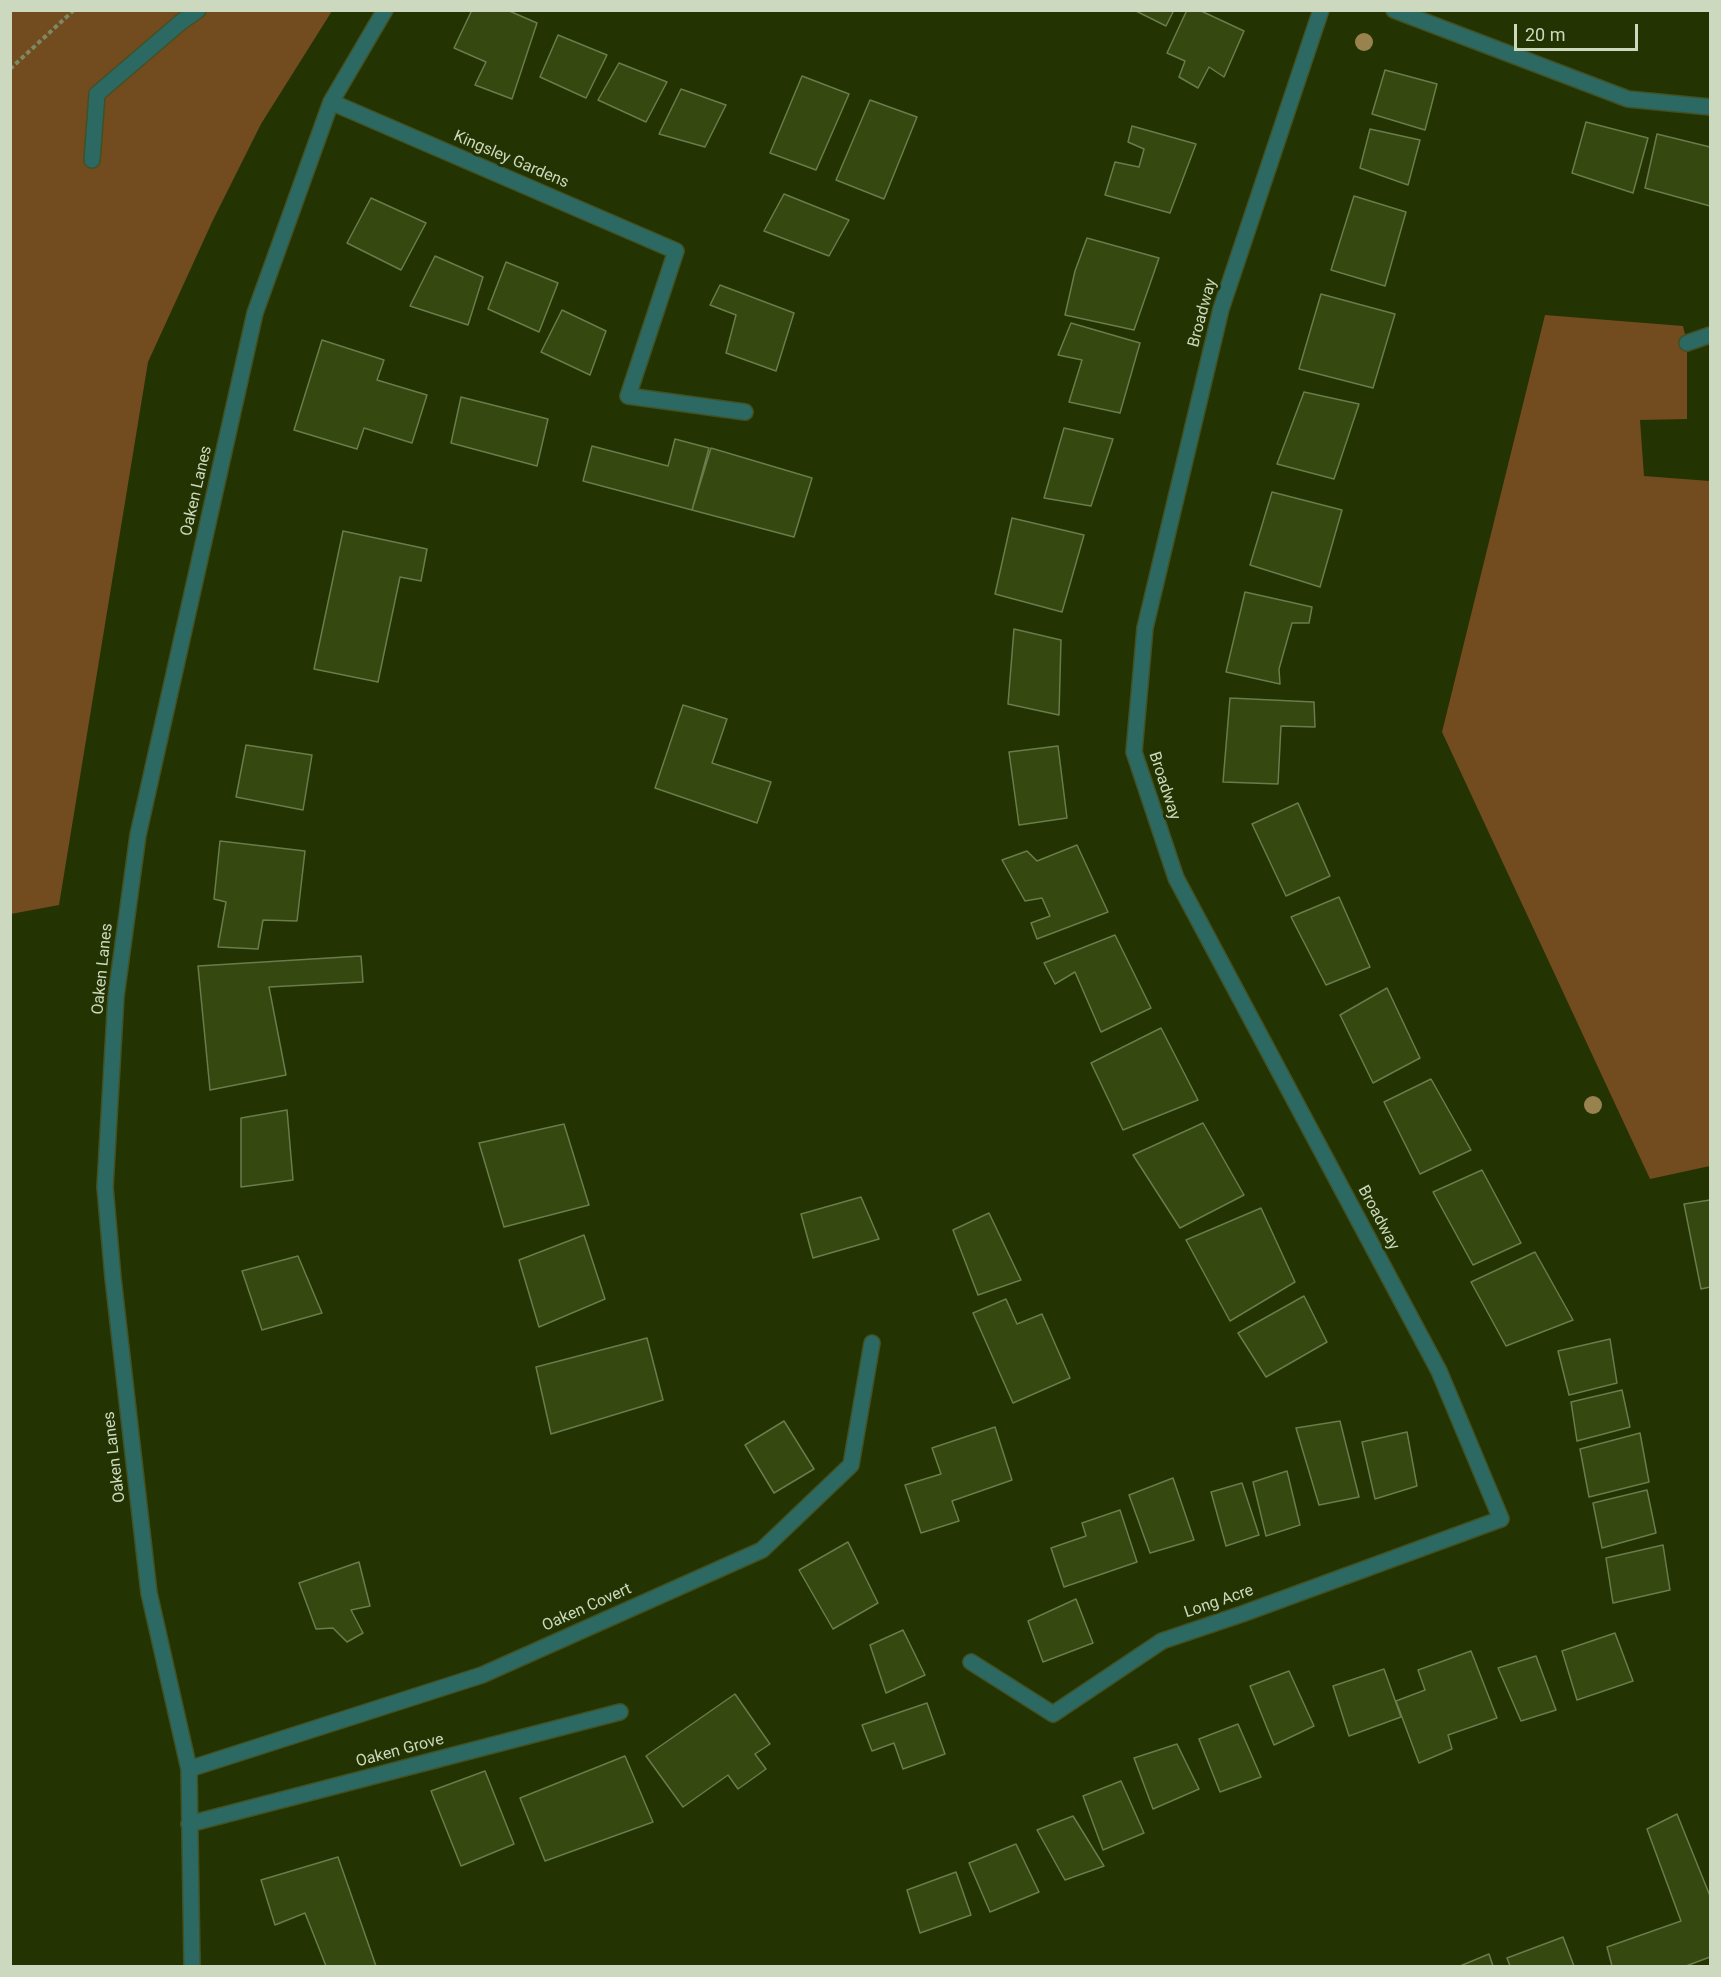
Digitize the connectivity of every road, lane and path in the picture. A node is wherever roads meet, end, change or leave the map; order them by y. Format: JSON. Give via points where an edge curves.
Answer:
{"nodes":[{"id":1,"x":74,"y":10,"type":"edge"},
{"id":2,"x":198,"y":10,"type":"edge"},
{"id":3,"x":385,"y":10,"type":"edge"},
{"id":4,"x":1321,"y":10,"type":"edge"},
{"id":5,"x":1394,"y":10,"type":"edge"},
{"id":6,"x":10,"y":69,"type":"edge"},
{"id":7,"x":331,"y":102,"type":"junction"},
{"id":8,"x":1710,"y":107,"type":"edge"},
{"id":9,"x":92,"y":160,"type":"dead end"},
{"id":10,"x":1710,"y":335,"type":"edge"},
{"id":11,"x":1687,"y":343,"type":"dead end"},
{"id":12,"x":745,"y":412,"type":"dead end"},
{"id":13,"x":872,"y":1343,"type":"dead end"},
{"id":14,"x":1501,"y":1519,"type":"joint"},
{"id":15,"x":971,"y":1662,"type":"dead end"},
{"id":16,"x":620,"y":1712,"type":"dead end"},
{"id":17,"x":189,"y":1769,"type":"junction"},
{"id":18,"x":189,"y":1824,"type":"junction"},
{"id":19,"x":192,"y":1966,"type":"edge"}],
"edges":[{"from":1,"to":6,"type":"path"},
{"from":2,"to":9,"type":"street","via":[[97,94]]},
{"from":3,"to":7,"type":"street","name":"Oaken Lanes"},
{"from":4,"to":14,"type":"street","name":"Broadway","via":[[1221,309],[1145,628],[1134,752],[1176,878],[1439,1371]]},
{"from":5,"to":8,"type":"street","via":[[1628,99]]},
{"from":7,"to":12,"type":"street","name":"Kingsley Gardens","via":[[676,251],[628,396]]},
{"from":7,"to":17,"type":"street","name":"Oaken Lanes","via":[[255,313],[138,835],[116,996],[105,1187],[113,1278],[149,1593]]},
{"from":10,"to":11,"type":"street"},
{"from":13,"to":17,"type":"street","name":"Oaken Covert","via":[[851,1465],[762,1550],[482,1675]]},
{"from":14,"to":15,"type":"street","name":"Long Acre","via":[[1162,1641],[1053,1714]]},
{"from":16,"to":18,"type":"street","name":"Oaken Grove"},
{"from":17,"to":18,"type":"street","name":"Oaken Lanes"},
{"from":18,"to":19,"type":"street","name":"Oaken Lanes"}]}
